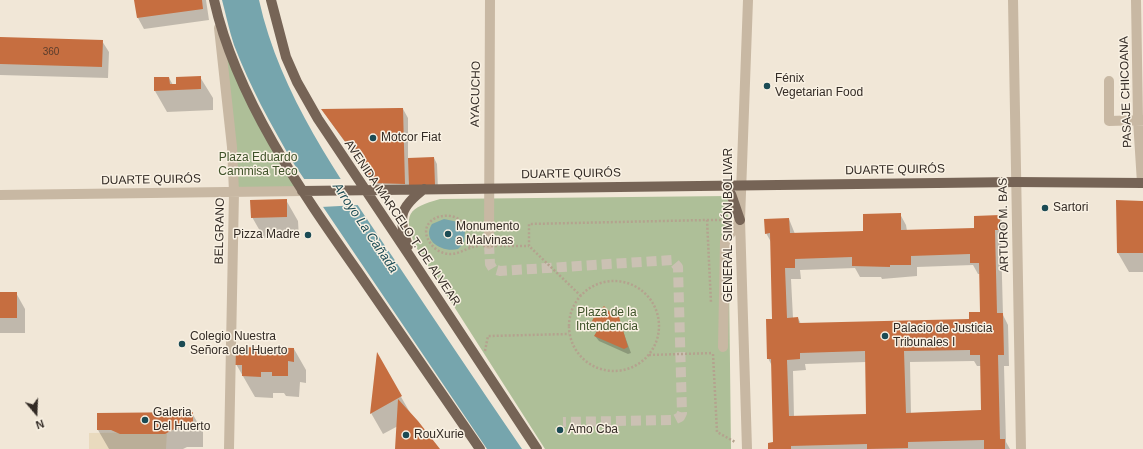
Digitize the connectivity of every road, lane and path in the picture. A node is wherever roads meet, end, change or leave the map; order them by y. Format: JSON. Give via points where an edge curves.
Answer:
{"nodes":[{"id":1,"x":214,"y":0,"type":"edge"},
{"id":2,"x":272,"y":0,"type":"edge"},
{"id":3,"x":490,"y":0,"type":"edge"},
{"id":4,"x":748,"y":0,"type":"edge"},
{"id":5,"x":1013,"y":0,"type":"edge"},
{"id":6,"x":1136,"y":0,"type":"edge"},
{"id":7,"x":218,"y":15,"type":"junction"},
{"id":8,"x":1109,"y":81,"type":"dead end"},
{"id":9,"x":1141,"y":120,"type":"edge"},
{"id":10,"x":1016,"y":182,"type":"junction"},
{"id":11,"x":1143,"y":183,"type":"edge"},
{"id":12,"x":728,"y":185,"type":"junction"},
{"id":13,"x":740,"y":185,"type":"junction"},
{"id":14,"x":488,"y":188,"type":"junction"},
{"id":15,"x":424,"y":189,"type":"junction"},
{"id":16,"x":365,"y":190,"type":"junction"},
{"id":17,"x":302,"y":191,"type":"junction"},
{"id":18,"x":234,"y":192,"type":"junction"},
{"id":19,"x":0,"y":195,"type":"edge"},
{"id":20,"x":707,"y":220,"type":"junction"},
{"id":21,"x":740,"y":220,"type":"junction"},
{"id":22,"x":490,"y":245,"type":"junction"},
{"id":23,"x":529,"y":246,"type":"junction"},
{"id":24,"x":470,"y":247,"type":"junction"},
{"id":25,"x":411,"y":258,"type":"junction"},
{"id":26,"x":581,"y":296,"type":"junction"},
{"id":27,"x":711,"y":306,"type":"dead end"},
{"id":28,"x":569,"y":334,"type":"junction"},
{"id":29,"x":718,"y":346,"type":"joint"},
{"id":30,"x":486,"y":350,"type":"dead end"},
{"id":31,"x":713,"y":353,"type":"junction"},
{"id":32,"x":649,"y":355,"type":"junction"},
{"id":33,"x":230,"y":449,"type":"edge"},
{"id":34,"x":480,"y":449,"type":"edge"},
{"id":35,"x":536,"y":449,"type":"edge"},
{"id":36,"x":748,"y":449,"type":"edge"},
{"id":37,"x":1021,"y":449,"type":"edge"}],
"edges":[{"from":1,"to":7,"type":"main road"},
{"from":2,"to":16,"type":"main road","name":"AVENIDA MARCELO T. DE ALVEAR","via":[[286,58],[297,82]]},
{"from":3,"to":14,"type":"street","name":"AYACUCHO"},
{"from":4,"to":13,"type":"street","name":"GENERAL SIMÓN BOLIVAR"},
{"from":5,"to":10,"type":"street","name":"ARTURO M. BAS"},
{"from":6,"to":9,"type":"street","name":"PASAJE CHICOANA"},
{"from":7,"to":17,"type":"main road","via":[[245,87]]},
{"from":7,"to":18,"type":"street","name":"BELGRANO","via":[[232,147]]},
{"from":8,"to":9,"type":"street","via":[[1109,121]]},
{"from":9,"to":11,"type":"street","name":"PASAJE CHICOANA"},
{"from":10,"to":11,"type":"main road","name":"DUARTE QUIRÓS"},
{"from":10,"to":13,"type":"main road","name":"DUARTE QUIRÓS"},
{"from":10,"to":37,"type":"street","name":"ARTURO M. BAS"},
{"from":12,"to":13,"type":"main road","name":"DUARTE QUIRÓS"},
{"from":12,"to":14,"type":"main road","name":"DUARTE QUIRÓS"},
{"from":12,"to":21,"type":"main road"},
{"from":13,"to":21,"type":"street","name":"GENERAL SIMÓN BOLIVAR"},
{"from":14,"to":15,"type":"main road","name":"DUARTE QUIRÓS"},
{"from":14,"to":22,"type":"street","name":"AYACUCHO"},
{"from":15,"to":16,"type":"main road","name":"DUARTE QUIRÓS"},
{"from":15,"to":25,"type":"main road","via":[[409,200],[404,208],[404,235]]},
{"from":16,"to":17,"type":"main road","name":"DUARTE QUIRÓS"},
{"from":16,"to":25,"type":"main road","name":"AVENIDA MARCELO T. DE ALVEAR"},
{"from":17,"to":18,"type":"street","name":"DUARTE QUIRÓS"},
{"from":17,"to":34,"type":"main road"},
{"from":18,"to":19,"type":"street","name":"DUARTE QUIRÓS"},
{"from":18,"to":33,"type":"street","name":"BELGRANO"},
{"from":20,"to":21,"type":"path"},
{"from":20,"to":23,"type":"path","via":[[529,224]]},
{"from":20,"to":27,"type":"path"},
{"from":21,"to":29,"type":"street","via":[[725,241]]},
{"from":21,"to":36,"type":"street","name":"GENERAL SIMÓN BOLIVAR"},
{"from":22,"to":23,"type":"path"},
{"from":22,"to":24,"type":"path"},
{"from":23,"to":26,"type":"path"},
{"from":24,"to":24,"type":"path","via":[[457,252],[442,252],[434,248],[427,238],[428,223],[438,216],[456,217],[463,221],[469,231]]},
{"from":25,"to":35,"type":"main road","name":"AVENIDA MARCELO T. DE ALVEAR"},
{"from":26,"to":28,"type":"path","via":[[571,311]]},
{"from":26,"to":32,"type":"path","via":[[588,289],[615,280],[641,289],[651,299],[660,326],[657,342]]},
{"from":28,"to":30,"type":"path","via":[[488,336]]},
{"from":28,"to":32,"type":"path","via":[[579,355],[591,366],[607,371],[622,371],[636,366]]},
{"from":29,"to":31,"type":"path"},
{"from":31,"to":32,"type":"path"},
{"from":31,"to":36,"type":"path","via":[[717,432]]}]}
